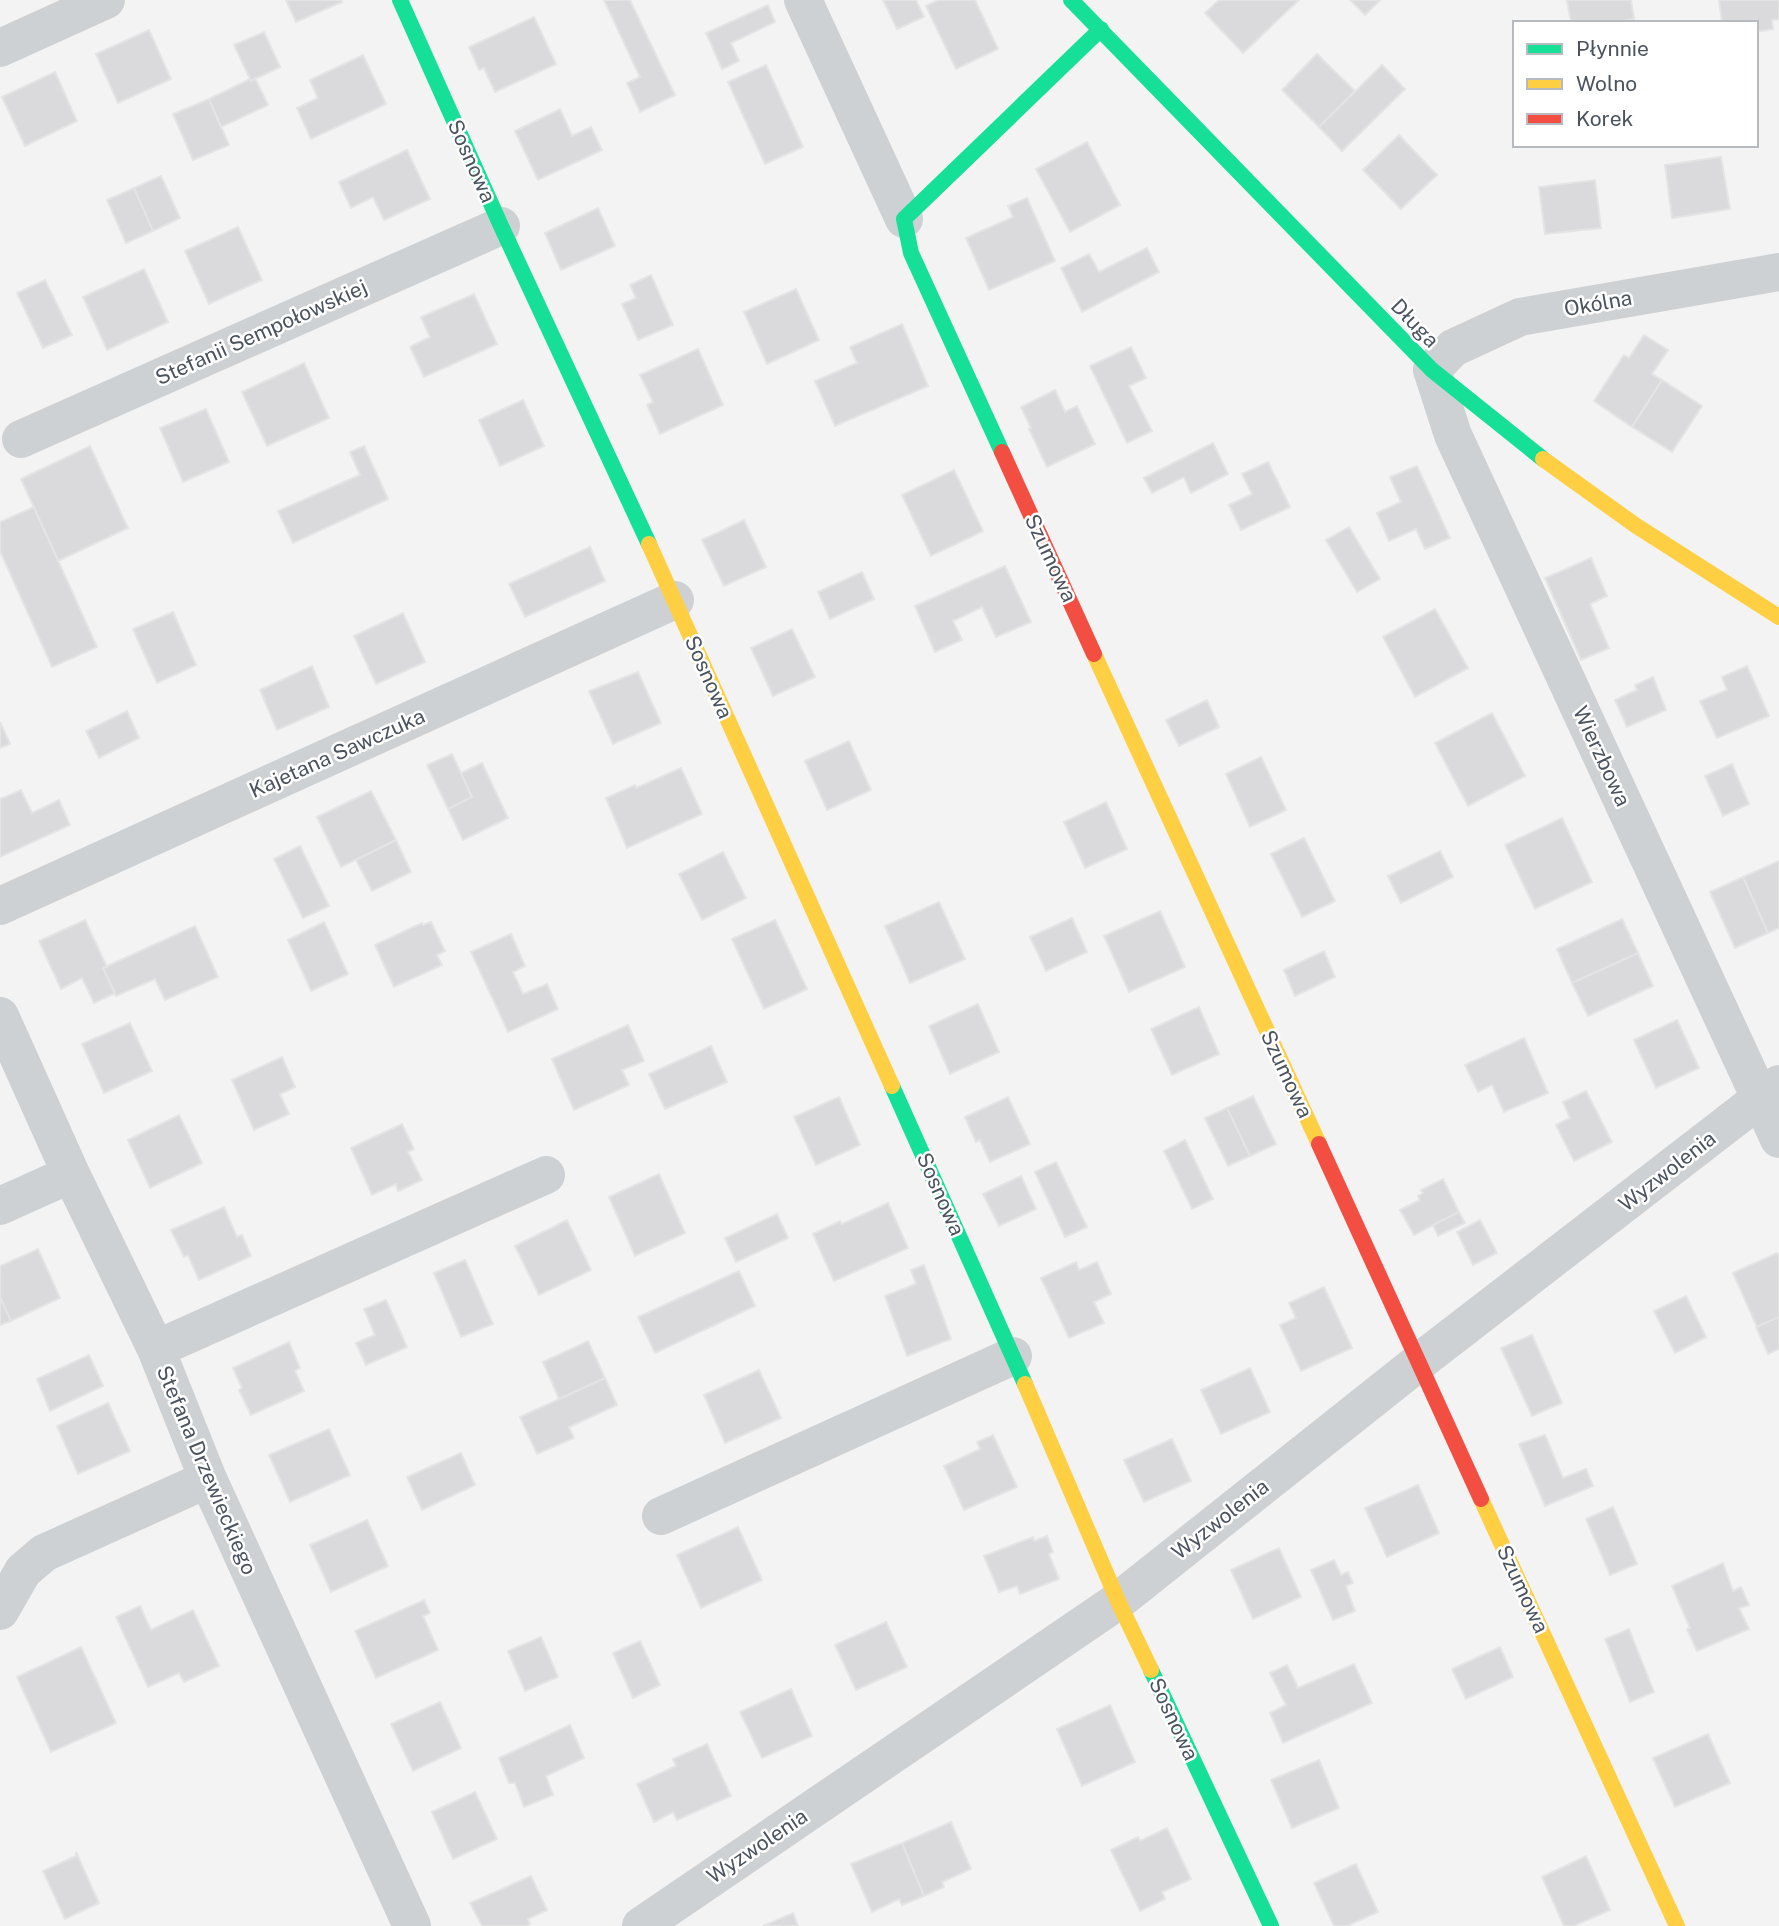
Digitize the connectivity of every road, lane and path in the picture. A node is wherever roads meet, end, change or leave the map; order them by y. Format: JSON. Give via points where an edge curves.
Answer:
{"nodes":[{"id":1,"x":106,"y":0,"type":"edge"},
{"id":2,"x":400,"y":0,"type":"edge"},
{"id":3,"x":803,"y":0,"type":"edge"},
{"id":4,"x":1070,"y":0,"type":"edge"},
{"id":5,"x":1101,"y":29,"type":"junction"},
{"id":6,"x":0,"y":48,"type":"edge"},
{"id":7,"x":904,"y":219,"type":"junction"},
{"id":8,"x":501,"y":226,"type":"junction"},
{"id":9,"x":1779,"y":272,"type":"edge"},
{"id":10,"x":1432,"y":370,"type":"junction"},
{"id":11,"x":21,"y":439,"type":"dead end"},
{"id":12,"x":674,"y":600,"type":"junction"},
{"id":13,"x":1779,"y":617,"type":"edge"},
{"id":14,"x":0,"y":906,"type":"edge"},
{"id":15,"x":0,"y":1016,"type":"edge"},
{"id":16,"x":1770,"y":1091,"type":"edge"},
{"id":17,"x":1779,"y":1139,"type":"edge"},
{"id":18,"x":71,"y":1174,"type":"junction"},
{"id":19,"x":546,"y":1175,"type":"dead end"},
{"id":20,"x":0,"y":1206,"type":"edge"},
{"id":21,"x":156,"y":1349,"type":"junction"},
{"id":22,"x":1013,"y":1356,"type":"junction"},
{"id":23,"x":1419,"y":1362,"type":"junction"},
{"id":24,"x":208,"y":1479,"type":"junction"},
{"id":25,"x":661,"y":1516,"type":"dead end"},
{"id":26,"x":1118,"y":1601,"type":"junction"},
{"id":27,"x":0,"y":1611,"type":"edge"},
{"id":28,"x":411,"y":1926,"type":"edge"},
{"id":29,"x":640,"y":1926,"type":"edge"},
{"id":30,"x":1271,"y":1926,"type":"edge"},
{"id":31,"x":1677,"y":1926,"type":"edge"}],
"edges":[{"from":1,"to":6,"type":"street"},
{"from":2,"to":8,"type":"street","name":"Sosnowa"},
{"from":3,"to":7,"type":"street","name":"Szumowa"},
{"from":4,"to":5,"type":"street","name":"Długa"},
{"from":5,"to":7,"type":"street"},
{"from":5,"to":10,"type":"street","name":"Długa"},
{"from":7,"to":23,"type":"street","name":"Szumowa","via":[[911,253]]},
{"from":8,"to":11,"type":"street","name":"Stefanii Sempołowskiej"},
{"from":8,"to":12,"type":"street","name":"Sosnowa"},
{"from":9,"to":10,"type":"street","name":"Okólna","via":[[1520,317],[1454,348]]},
{"from":10,"to":13,"type":"street","name":"Długa","via":[[1527,448],[1614,510]]},
{"from":10,"to":16,"type":"street","name":"Wierzbowa","via":[[1453,435]]},
{"from":12,"to":14,"type":"street","name":"Kajetana Sawczuka"},
{"from":12,"to":22,"type":"street","name":"Sosnowa"},
{"from":15,"to":18,"type":"street","name":"Stefana Drzewieckiego"},
{"from":16,"to":17,"type":"street","name":"Wierzbowa"},
{"from":16,"to":23,"type":"street","name":"Wyzwolenia"},
{"from":18,"to":20,"type":"street"},
{"from":18,"to":21,"type":"street","name":"Stefana Drzewieckiego"},
{"from":19,"to":21,"type":"street"},
{"from":21,"to":24,"type":"street","name":"Stefana Drzewieckiego"},
{"from":22,"to":25,"type":"street"},
{"from":22,"to":26,"type":"street","name":"Sosnowa"},
{"from":23,"to":26,"type":"street","name":"Wyzwolenia"},
{"from":23,"to":31,"type":"street","name":"Szumowa"},
{"from":24,"to":27,"type":"street","via":[[44,1553],[23,1571]]},
{"from":24,"to":28,"type":"street","name":"Stefana Drzewieckiego"},
{"from":26,"to":29,"type":"street","name":"Wyzwolenia"},
{"from":26,"to":30,"type":"street","name":"Sosnowa"}]}
